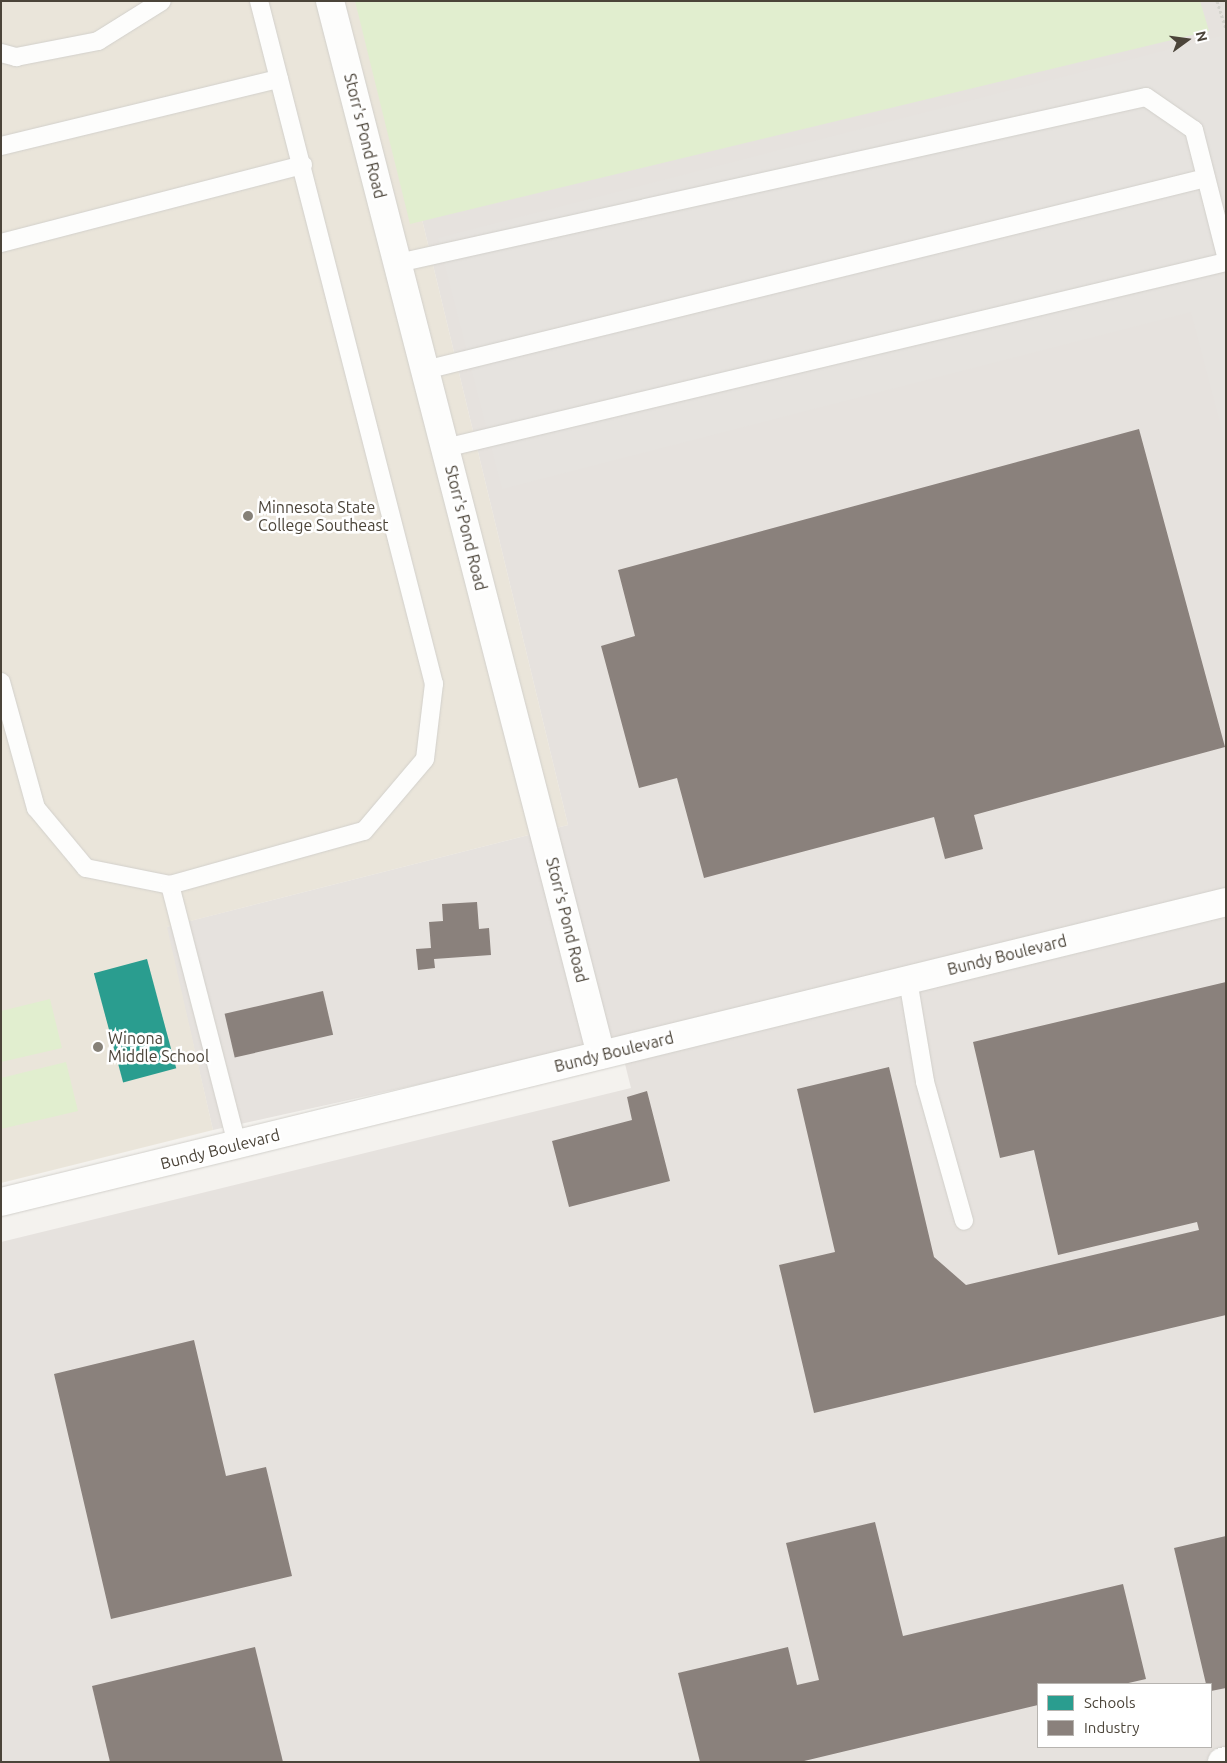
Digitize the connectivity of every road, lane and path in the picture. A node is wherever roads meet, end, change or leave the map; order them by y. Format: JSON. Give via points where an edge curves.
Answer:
{"nodes":[{"id":1,"x":162,"y":1,"type":"edge"},
{"id":2,"x":259,"y":1,"type":"edge"},
{"id":3,"x":330,"y":1,"type":"edge"},
{"id":4,"x":1216,"y":1,"type":"edge"},
{"id":5,"x":1226,"y":29,"type":"edge"},
{"id":6,"x":1,"y":53,"type":"edge"},
{"id":7,"x":279,"y":79,"type":"junction"},
{"id":8,"x":1,"y":146,"type":"edge"},
{"id":9,"x":303,"y":165,"type":"junction"},
{"id":10,"x":1206,"y":178,"type":"junction"},
{"id":11,"x":1,"y":243,"type":"edge"},
{"id":12,"x":1226,"y":256,"type":"edge"},
{"id":13,"x":1226,"y":262,"type":"edge"},
{"id":14,"x":398,"y":264,"type":"junction"},
{"id":15,"x":426,"y":370,"type":"junction"},
{"id":16,"x":445,"y":448,"type":"junction"},
{"id":17,"x":1,"y":682,"type":"edge"},
{"id":18,"x":170,"y":885,"type":"junction"},
{"id":19,"x":1226,"y":902,"type":"edge"},
{"id":20,"x":908,"y":980,"type":"junction"},
{"id":21,"x":601,"y":1055,"type":"junction"},
{"id":22,"x":237,"y":1145,"type":"junction"},
{"id":23,"x":1,"y":1202,"type":"edge"},
{"id":24,"x":964,"y":1221,"type":"dead end"},
{"id":25,"x":1226,"y":1761,"type":"edge"},
{"id":26,"x":1222,"y":1762,"type":"edge"}],
"edges":[{"from":1,"to":6,"type":"lane","via":[[98,42],[16,57]]},
{"from":2,"to":7,"type":"lane"},
{"from":3,"to":14,"type":"street","name":"Storr's Pond Road"},
{"from":4,"to":5,"type":"path"},
{"from":7,"to":8,"type":"lane"},
{"from":7,"to":9,"type":"lane"},
{"from":9,"to":11,"type":"lane"},
{"from":9,"to":18,"type":"lane","via":[[434,684],[425,759],[364,831]]},
{"from":10,"to":12,"type":"lane"},
{"from":10,"to":14,"type":"lane","via":[[1194,130],[1146,96]]},
{"from":10,"to":15,"type":"lane"},
{"from":13,"to":16,"type":"lane"},
{"from":14,"to":15,"type":"street","name":"Storr's Pond Road"},
{"from":15,"to":16,"type":"street","name":"Storr's Pond Road"},
{"from":16,"to":21,"type":"street","name":"Storr's Pond Road"},
{"from":17,"to":18,"type":"lane","via":[[36,808],[86,868]]},
{"from":18,"to":22,"type":"lane"},
{"from":19,"to":20,"type":"street","name":"Bundy Boulevard"},
{"from":20,"to":21,"type":"street","name":"Bundy Boulevard"},
{"from":20,"to":24,"type":"lane","via":[[925,1082]]},
{"from":21,"to":22,"type":"street","name":"Bundy Boulevard"},
{"from":22,"to":23,"type":"street","name":"Bundy Boulevard"},
{"from":25,"to":26,"type":"street"}]}
